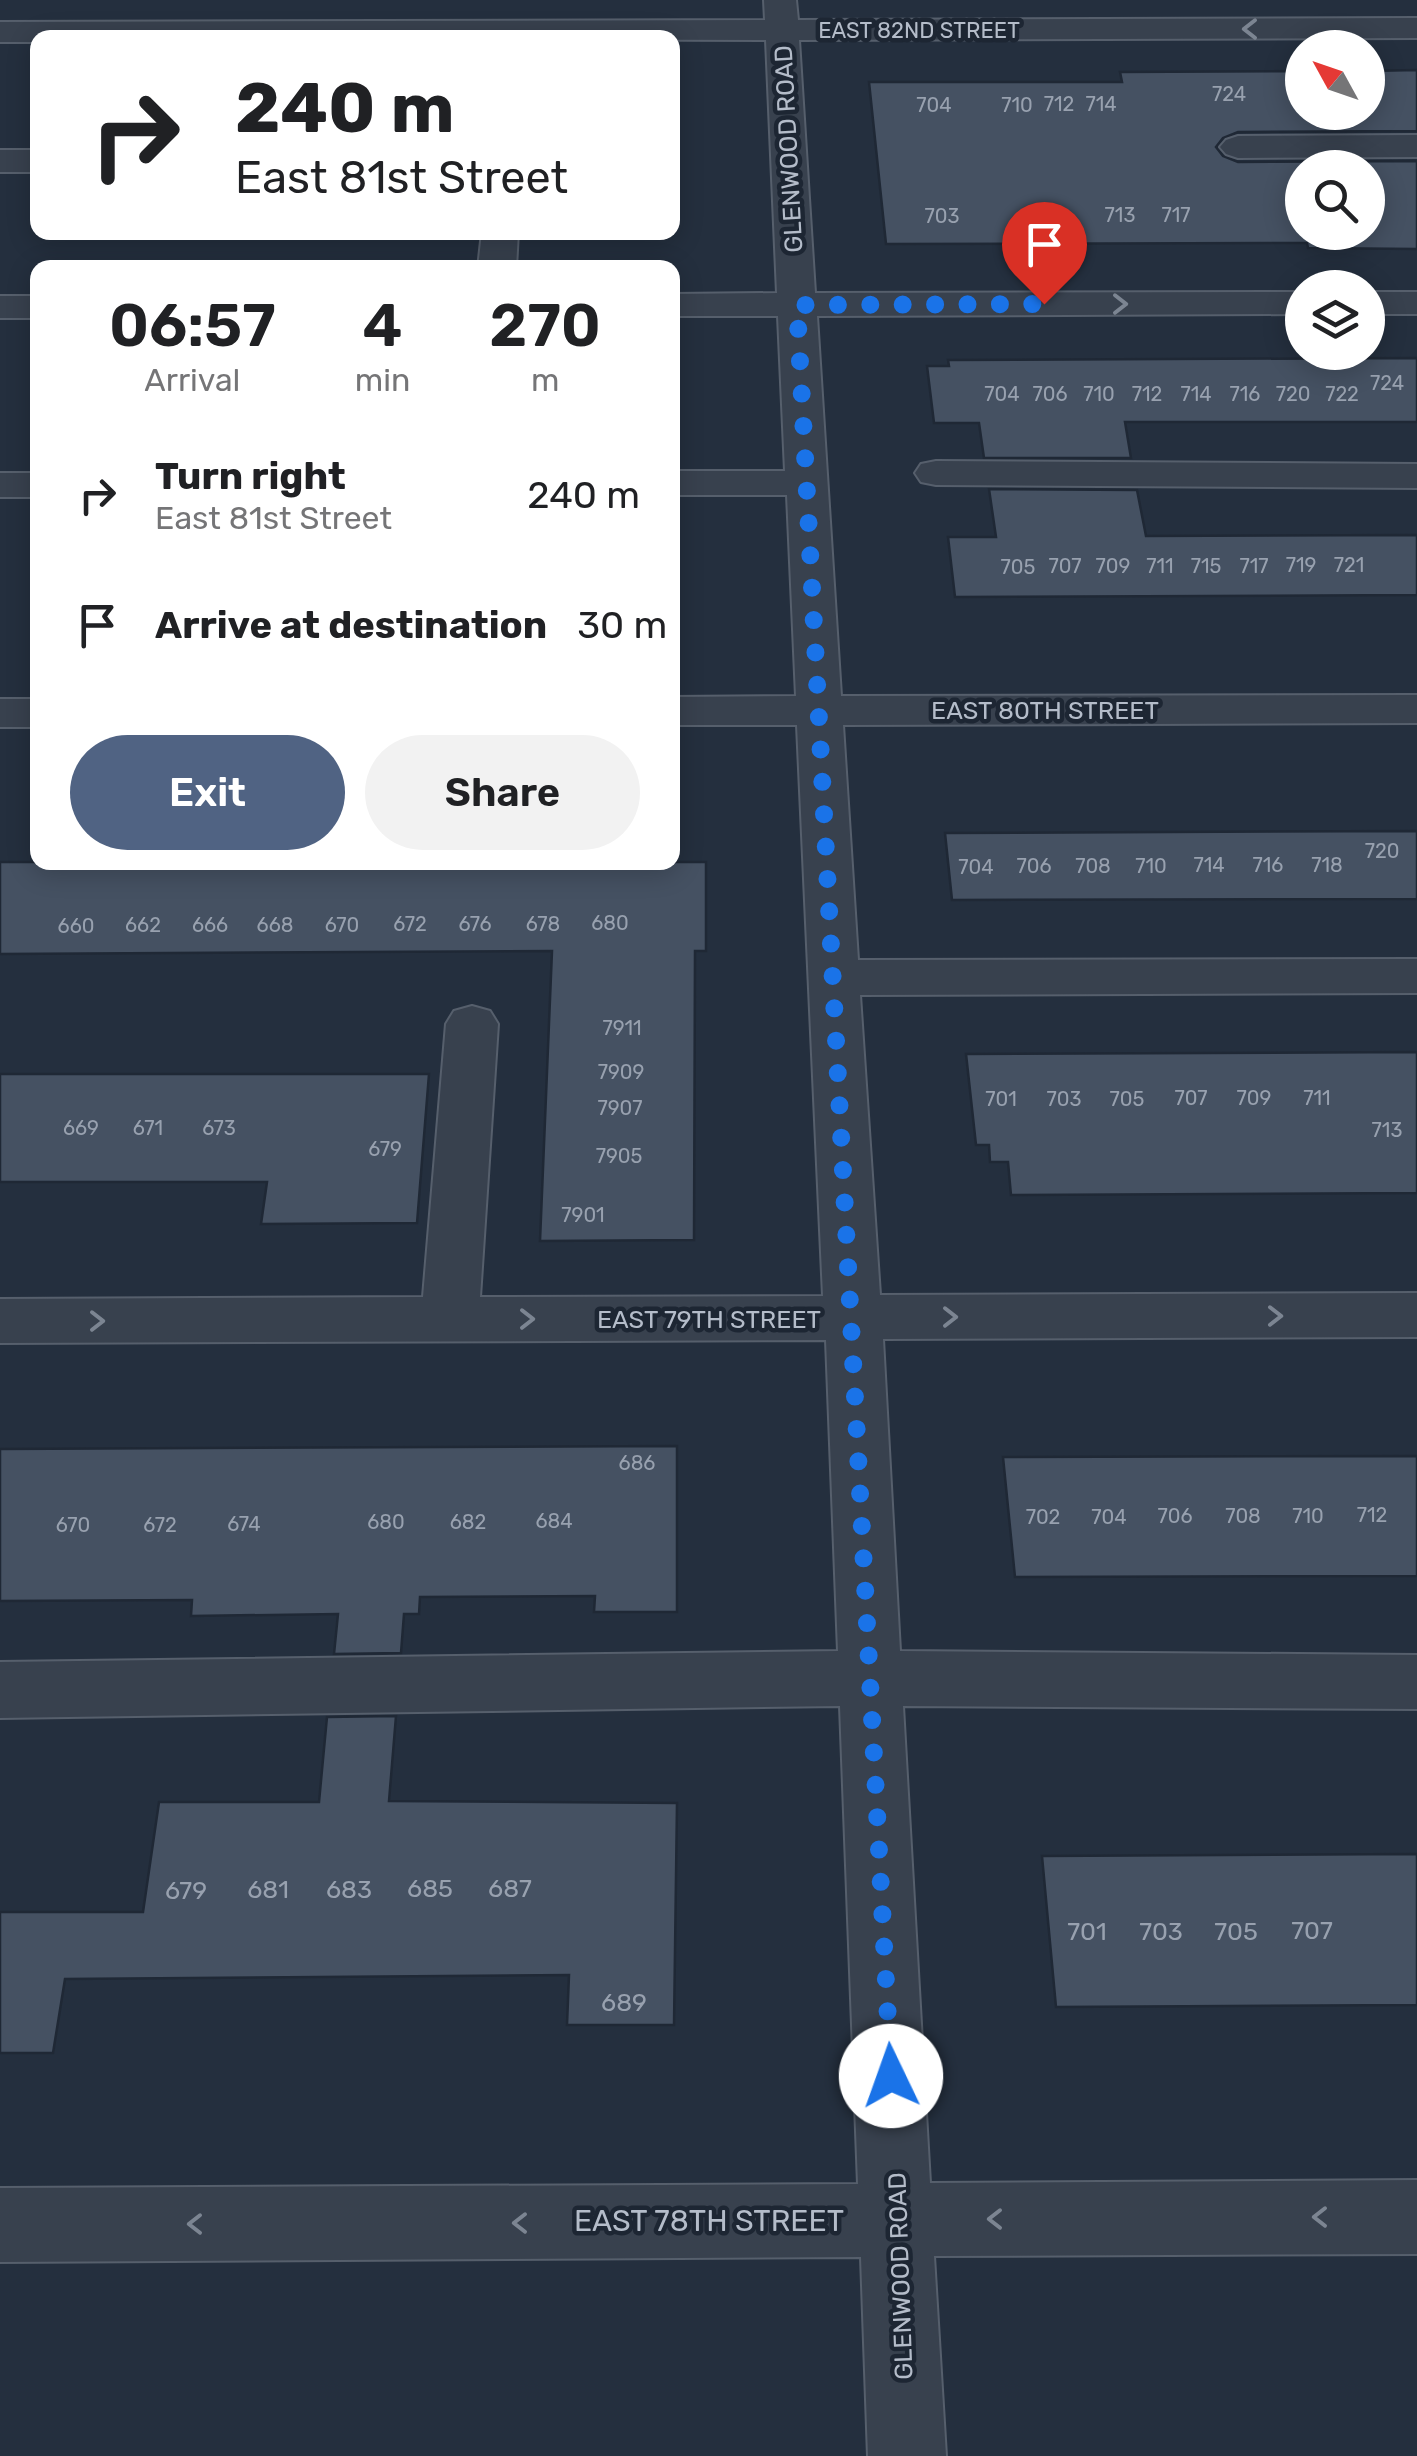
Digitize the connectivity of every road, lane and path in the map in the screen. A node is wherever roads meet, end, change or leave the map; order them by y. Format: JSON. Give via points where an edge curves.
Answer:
{"nodes":[{"id":1,"x":781,"y":15,"type":"edge"},
{"id":2,"x":517,"y":23,"type":"edge"},
{"id":3,"x":1417,"y":28,"type":"edge"},
{"id":4,"x":115,"y":30,"type":"edge"},
{"id":5,"x":30,"y":31,"type":"edge"},
{"id":6,"x":0,"y":32,"type":"edge"},
{"id":7,"x":1417,"y":146,"type":"edge"},
{"id":8,"x":1238,"y":148,"type":"dead end"},
{"id":9,"x":0,"y":161,"type":"edge"},
{"id":10,"x":30,"y":161,"type":"edge"},
{"id":11,"x":1285,"y":303,"type":"edge"},
{"id":12,"x":1385,"y":303,"type":"edge"},
{"id":13,"x":1417,"y":303,"type":"edge"},
{"id":14,"x":680,"y":305,"type":"edge"},
{"id":15,"x":797,"y":305,"type":"junction"},
{"id":16,"x":0,"y":307,"type":"edge"},
{"id":17,"x":30,"y":307,"type":"edge"},
{"id":18,"x":936,"y":473,"type":"dead end"},
{"id":19,"x":1417,"y":476,"type":"edge"},
{"id":20,"x":806,"y":482,"type":"junction"},
{"id":21,"x":680,"y":483,"type":"edge"},
{"id":22,"x":0,"y":485,"type":"edge"},
{"id":23,"x":30,"y":485,"type":"edge"},
{"id":24,"x":1417,"y":709,"type":"edge"},
{"id":25,"x":680,"y":711,"type":"edge"},
{"id":26,"x":818,"y":711,"type":"junction"},
{"id":27,"x":30,"y":713,"type":"edge"},
{"id":28,"x":0,"y":714,"type":"edge"},
{"id":29,"x":1417,"y":976,"type":"edge"},
{"id":30,"x":834,"y":978,"type":"junction"},
{"id":31,"x":472,"y":1024,"type":"dead end"},
{"id":32,"x":1417,"y":1315,"type":"edge"},
{"id":33,"x":853,"y":1318,"type":"junction"},
{"id":34,"x":450,"y":1319,"type":"junction"},
{"id":35,"x":0,"y":1321,"type":"edge"},
{"id":36,"x":870,"y":1678,"type":"junction"},
{"id":37,"x":1417,"y":1682,"type":"edge"},
{"id":38,"x":0,"y":1690,"type":"edge"},
{"id":39,"x":1417,"y":2216,"type":"edge"},
{"id":40,"x":898,"y":2220,"type":"junction"},
{"id":41,"x":0,"y":2225,"type":"edge"},
{"id":42,"x":907,"y":2456,"type":"edge"}],
"edges":[{"from":1,"to":2,"type":"street","name":"EAST 82ND STREET"},
{"from":3,"to":1,"type":"street","name":"EAST 82ND STREET","one_way":true},
{"from":1,"to":15,"type":"street","name":"GLENWOOD ROAD"},
{"from":2,"to":4,"type":"street","name":"EAST 82ND STREET"},
{"from":5,"to":6,"type":"street","name":"EAST 82ND STREET"},
{"from":7,"to":8,"type":"street"},
{"from":9,"to":10,"type":"street"},
{"from":15,"to":11,"type":"street","one_way":true},
{"from":12,"to":13,"type":"street"},
{"from":14,"to":15,"type":"street"},
{"from":15,"to":20,"type":"street","name":"GLENWOOD ROAD"},
{"from":16,"to":17,"type":"street"},
{"from":18,"to":19,"type":"street"},
{"from":20,"to":21,"type":"street"},
{"from":20,"to":26,"type":"street","name":"GLENWOOD ROAD"},
{"from":22,"to":23,"type":"street"},
{"from":24,"to":26,"type":"street","name":"EAST 80TH STREET"},
{"from":25,"to":26,"type":"street","name":"EAST 80TH STREET"},
{"from":26,"to":30,"type":"street","name":"GLENWOOD ROAD"},
{"from":27,"to":28,"type":"street"},
{"from":29,"to":30,"type":"street"},
{"from":30,"to":33,"type":"street","name":"GLENWOOD ROAD"},
{"from":31,"to":34,"type":"street"},
{"from":33,"to":32,"type":"street","name":"EAST 79TH STREET","one_way":true},
{"from":34,"to":33,"type":"street","name":"EAST 79TH STREET","one_way":true},
{"from":33,"to":36,"type":"street","name":"GLENWOOD ROAD"},
{"from":35,"to":34,"type":"street","name":"EAST 79TH STREET","one_way":true},
{"from":36,"to":37,"type":"street"},
{"from":36,"to":38,"type":"street"},
{"from":36,"to":40,"type":"street","name":"GLENWOOD ROAD"},
{"from":39,"to":40,"type":"street","name":"EAST 78TH STREET","one_way":true},
{"from":40,"to":41,"type":"street","name":"EAST 78TH STREET","one_way":true},
{"from":40,"to":42,"type":"street","name":"GLENWOOD ROAD"}]}
